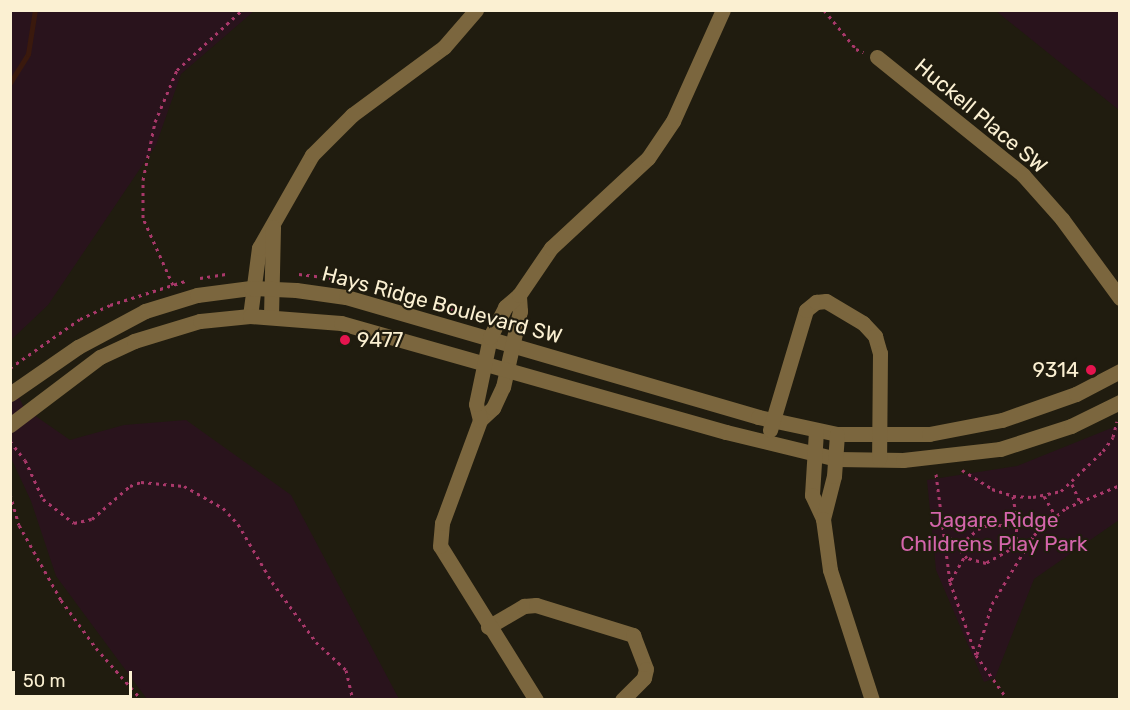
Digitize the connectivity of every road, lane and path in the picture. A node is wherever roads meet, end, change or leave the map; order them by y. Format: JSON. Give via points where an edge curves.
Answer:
{"nodes":[{"id":1,"x":242,"y":10,"type":"edge"},
{"id":2,"x":476,"y":10,"type":"edge"},
{"id":3,"x":723,"y":10,"type":"edge"},
{"id":4,"x":824,"y":10,"type":"edge"},
{"id":5,"x":877,"y":57,"type":"joint"},
{"id":6,"x":273,"y":227,"type":"junction"},
{"id":7,"x":292,"y":273,"type":"dead end"},
{"id":8,"x":345,"y":280,"type":"dead end"},
{"id":9,"x":251,"y":288,"type":"junction"},
{"id":10,"x":273,"y":288,"type":"junction"},
{"id":11,"x":519,"y":295,"type":"junction"},
{"id":12,"x":1119,"y":298,"type":"edge"},
{"id":13,"x":433,"y":305,"type":"dead end"},
{"id":14,"x":250,"y":316,"type":"junction"},
{"id":15,"x":271,"y":316,"type":"junction"},
{"id":16,"x":496,"y":322,"type":"junction"},
{"id":17,"x":490,"y":337,"type":"junction"},
{"id":18,"x":513,"y":345,"type":"junction"},
{"id":19,"x":484,"y":361,"type":"junction"},
{"id":20,"x":10,"y":368,"type":"edge"},
{"id":21,"x":509,"y":368,"type":"junction"},
{"id":22,"x":1119,"y":371,"type":"edge"},
{"id":23,"x":10,"y":394,"type":"edge"},
{"id":24,"x":1119,"y":402,"type":"edge"},
{"id":25,"x":1117,"y":419,"type":"dead end"},
{"id":26,"x":480,"y":420,"type":"junction"},
{"id":27,"x":773,"y":421,"type":"junction"},
{"id":28,"x":10,"y":425,"type":"edge"},
{"id":29,"x":816,"y":431,"type":"junction"},
{"id":30,"x":837,"y":434,"type":"junction"},
{"id":31,"x":879,"y":435,"type":"junction"},
{"id":32,"x":10,"y":442,"type":"edge"},
{"id":33,"x":766,"y":442,"type":"junction"},
{"id":34,"x":10,"y":450,"type":"edge"},
{"id":35,"x":813,"y":455,"type":"junction"},
{"id":36,"x":837,"y":459,"type":"junction"},
{"id":37,"x":879,"y":459,"type":"junction"},
{"id":38,"x":962,"y":470,"type":"dead end"},
{"id":39,"x":936,"y":474,"type":"dead end"},
{"id":40,"x":1072,"y":484,"type":"junction"},
{"id":41,"x":1119,"y":485,"type":"edge"},
{"id":42,"x":10,"y":494,"type":"edge"},
{"id":43,"x":1013,"y":496,"type":"junction"},
{"id":44,"x":1044,"y":496,"type":"junction"},
{"id":45,"x":1080,"y":502,"type":"junction"},
{"id":46,"x":1055,"y":516,"type":"junction"},
{"id":47,"x":823,"y":519,"type":"junction"},
{"id":48,"x":1016,"y":527,"type":"junction"},
{"id":49,"x":944,"y":535,"type":"junction"},
{"id":50,"x":1016,"y":540,"type":"junction"},
{"id":51,"x":1029,"y":543,"type":"junction"},
{"id":52,"x":961,"y":544,"type":"junction"},
{"id":53,"x":965,"y":556,"type":"junction"},
{"id":54,"x":950,"y":582,"type":"junction"},
{"id":55,"x":488,"y":627,"type":"junction"},
{"id":56,"x":976,"y":655,"type":"junction"},
{"id":57,"x":142,"y":699,"type":"edge"},
{"id":58,"x":353,"y":699,"type":"edge"},
{"id":59,"x":536,"y":699,"type":"edge"},
{"id":60,"x":622,"y":699,"type":"edge"},
{"id":61,"x":872,"y":699,"type":"edge"},
{"id":62,"x":1008,"y":699,"type":"edge"}],
"edges":[{"from":1,"to":20,"type":"path","via":[[177,70],[155,122],[142,205],[148,235],[172,284],[80,319]]},
{"from":2,"to":6,"type":"street","via":[[444,47],[352,115],[322,143],[289,190]]},
{"from":3,"to":11,"type":"street","via":[[673,121],[648,158],[551,248]]},
{"from":4,"to":5,"type":"path","via":[[856,50]]},
{"from":5,"to":12,"type":"street","name":"Huckell Place SW","via":[[1023,175],[1062,219]]},
{"from":6,"to":9,"type":"street","via":[[259,248]]},
{"from":6,"to":10,"type":"street"},
{"from":7,"to":8,"type":"path"},
{"from":9,"to":10,"type":"street","name":"Hays Ridge Boulevard SW"},
{"from":9,"to":14,"type":"street"},
{"from":9,"to":23,"type":"street","name":"Hays Ridge Boulevard SW","via":[[197,295],[145,311],[78,346]]},
{"from":10,"to":15,"type":"street"},
{"from":10,"to":17,"type":"street","name":"Hays Ridge Boulevard SW","via":[[346,297]]},
{"from":11,"to":16,"type":"street"},
{"from":11,"to":18,"type":"street"},
{"from":13,"to":16,"type":"path"},
{"from":14,"to":15,"type":"street","name":"Hays Ridge Boulevard SW"},
{"from":14,"to":28,"type":"street","name":"Hays Ridge Boulevard SW","via":[[200,321],[134,341],[100,357]]},
{"from":15,"to":19,"type":"street","name":"Hays Ridge Boulevard SW","via":[[341,323]]},
{"from":16,"to":17,"type":"street"},
{"from":17,"to":18,"type":"street","name":"Hays Ridge Boulevard SW"},
{"from":17,"to":19,"type":"street"},
{"from":18,"to":21,"type":"street"},
{"from":18,"to":27,"type":"street","name":"Hays Ridge Boulevard SW"},
{"from":19,"to":21,"type":"street","name":"Hays Ridge Boulevard SW"},
{"from":19,"to":26,"type":"street","via":[[476,404]]},
{"from":21,"to":26,"type":"street","via":[[493,408]]},
{"from":21,"to":33,"type":"street","name":"Hays Ridge Boulevard SW"},
{"from":22,"to":31,"type":"street","name":"Hays Ridge Boulevard SW","via":[[1076,394],[1002,420],[929,434]]},
{"from":24,"to":37,"type":"street","name":"Hays Ridge Boulevard SW","via":[[1071,426],[1000,449],[942,458]]},
{"from":25,"to":40,"type":"path","via":[[1113,437]]},
{"from":26,"to":55,"type":"street","via":[[439,535],[446,558]]},
{"from":27,"to":29,"type":"street","name":"Hays Ridge Boulevard SW"},
{"from":27,"to":31,"type":"street","via":[[806,310],[816,302],[826,301],[863,323],[874,336],[880,353]]},
{"from":27,"to":33,"type":"street"},
{"from":29,"to":30,"type":"street","name":"Hays Ridge Boulevard SW"},
{"from":29,"to":35,"type":"street"},
{"from":30,"to":31,"type":"street","name":"Hays Ridge Boulevard SW"},
{"from":30,"to":36,"type":"street"},
{"from":31,"to":37,"type":"street"},
{"from":32,"to":34,"type":"path"},
{"from":32,"to":58,"type":"path","via":[[25,460],[43,499],[74,523],[92,519],[130,486],[141,483],[184,486],[223,508],[238,524],[272,582],[316,642],[346,670]]},
{"from":33,"to":35,"type":"street","name":"Hays Ridge Boulevard SW"},
{"from":35,"to":36,"type":"street","name":"Hays Ridge Boulevard SW"},
{"from":35,"to":47,"type":"street","via":[[812,495]]},
{"from":36,"to":37,"type":"street","name":"Hays Ridge Boulevard SW"},
{"from":36,"to":47,"type":"street"},
{"from":38,"to":43,"type":"path","via":[[992,489]]},
{"from":39,"to":49,"type":"path"},
{"from":40,"to":44,"type":"path"},
{"from":40,"to":45,"type":"path"},
{"from":41,"to":45,"type":"path"},
{"from":42,"to":57,"type":"path","via":[[19,525],[61,600],[96,648]]},
{"from":43,"to":44,"type":"path"},
{"from":43,"to":48,"type":"path"},
{"from":44,"to":46,"type":"path"},
{"from":45,"to":46,"type":"path"},
{"from":46,"to":51,"type":"path"},
{"from":47,"to":61,"type":"street","via":[[830,570]]},
{"from":48,"to":50,"type":"path"},
{"from":48,"to":52,"type":"path","via":[[991,524]]},
{"from":49,"to":52,"type":"path"},
{"from":49,"to":54,"type":"path"},
{"from":50,"to":51,"type":"path"},
{"from":50,"to":53,"type":"path","via":[[996,559],[986,562]]},
{"from":51,"to":56,"type":"path","via":[[992,604]]},
{"from":52,"to":53,"type":"path"},
{"from":53,"to":54,"type":"path"},
{"from":54,"to":56,"type":"path"},
{"from":55,"to":59,"type":"street"},
{"from":55,"to":60,"type":"street","via":[[524,606],[537,606],[633,635],[646,669],[644,678]]},
{"from":56,"to":62,"type":"path"}]}
